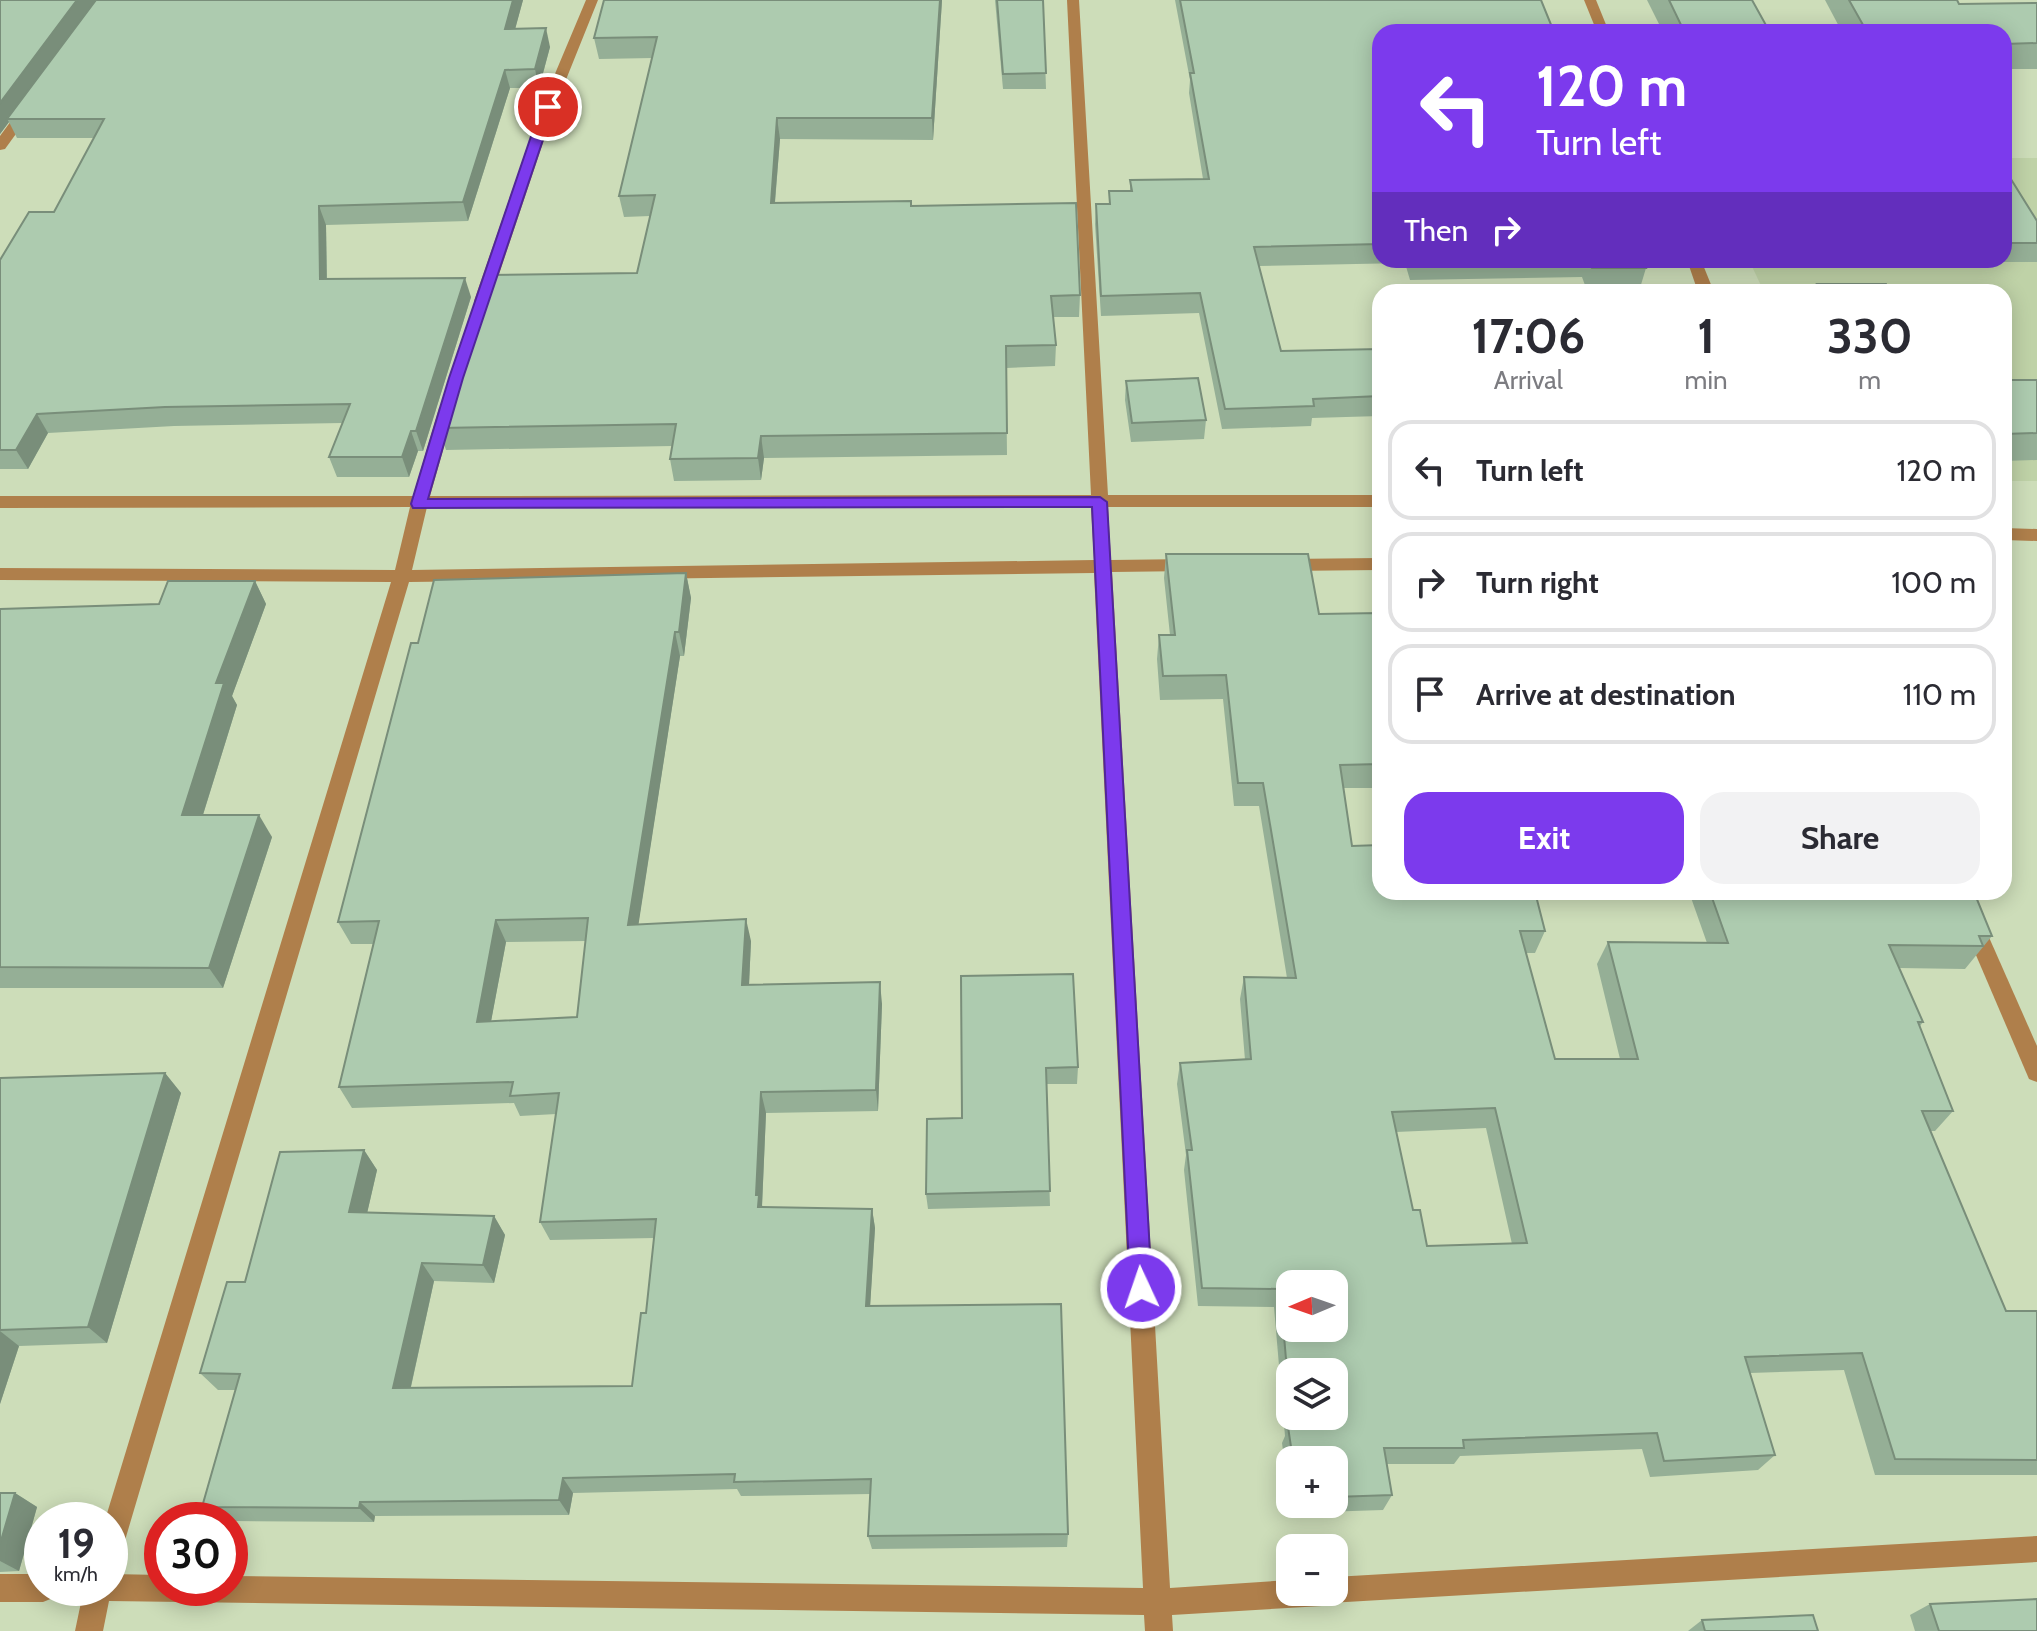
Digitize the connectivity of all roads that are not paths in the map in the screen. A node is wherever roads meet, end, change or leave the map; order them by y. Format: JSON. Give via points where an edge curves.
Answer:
{"nodes":[{"id":1,"x":592,"y":0,"type":"edge"},
{"id":2,"x":1073,"y":0,"type":"edge"},
{"id":3,"x":1590,"y":0,"type":"edge"},
{"id":4,"x":1600,"y":24,"type":"edge"},
{"id":5,"x":36,"y":97,"type":"edge"},
{"id":6,"x":0,"y":146,"type":"edge"},
{"id":7,"x":476,"y":318,"type":"edge"},
{"id":8,"x":452,"y":391,"type":"edge"},
{"id":9,"x":1372,"y":501,"type":"edge"},
{"id":10,"x":0,"y":502,"type":"edge"},
{"id":11,"x":1100,"y":502,"type":"junction"},
{"id":12,"x":419,"y":504,"type":"junction"},
{"id":13,"x":2012,"y":534,"type":"edge"},
{"id":14,"x":2037,"y":535,"type":"edge"},
{"id":15,"x":1372,"y":564,"type":"edge"},
{"id":16,"x":1103,"y":565,"type":"junction"},
{"id":17,"x":1211,"y":565,"type":"edge"},
{"id":18,"x":1272,"y":565,"type":"edge"},
{"id":19,"x":0,"y":574,"type":"edge"},
{"id":20,"x":402,"y":576,"type":"junction"},
{"id":21,"x":1962,"y":900,"type":"edge"},
{"id":22,"x":2037,"y":1072,"type":"edge"},
{"id":23,"x":124,"y":1502,"type":"edge"},
{"id":24,"x":2037,"y":1549,"type":"edge"},
{"id":25,"x":0,"y":1588,"type":"edge"},
{"id":26,"x":24,"y":1588,"type":"edge"},
{"id":27,"x":128,"y":1588,"type":"edge"},
{"id":28,"x":1348,"y":1590,"type":"edge"},
{"id":29,"x":1276,"y":1595,"type":"edge"},
{"id":30,"x":1158,"y":1602,"type":"junction"},
{"id":31,"x":94,"y":1606,"type":"edge"},
{"id":32,"x":89,"y":1631,"type":"edge"},
{"id":33,"x":1159,"y":1631,"type":"edge"}],
"edges":[{"from":1,"to":7,"type":"street","via":[[548,107]]},
{"from":2,"to":11,"type":"street"},
{"from":3,"to":4,"type":"street"},
{"from":5,"to":6,"type":"street"},
{"from":8,"to":12,"type":"street"},
{"from":9,"to":11,"type":"street"},
{"from":10,"to":12,"type":"street"},
{"from":11,"to":12,"type":"street"},
{"from":11,"to":16,"type":"street"},
{"from":12,"to":20,"type":"street"},
{"from":13,"to":14,"type":"street"},
{"from":15,"to":18,"type":"street"},
{"from":16,"to":17,"type":"street"},
{"from":16,"to":20,"type":"street"},
{"from":16,"to":30,"type":"street"},
{"from":19,"to":20,"type":"street"},
{"from":20,"to":23,"type":"street"},
{"from":21,"to":22,"type":"street"},
{"from":24,"to":28,"type":"street"},
{"from":25,"to":26,"type":"street"},
{"from":27,"to":30,"type":"street"},
{"from":29,"to":30,"type":"street"},
{"from":30,"to":33,"type":"street"},
{"from":31,"to":32,"type":"street"}]}
